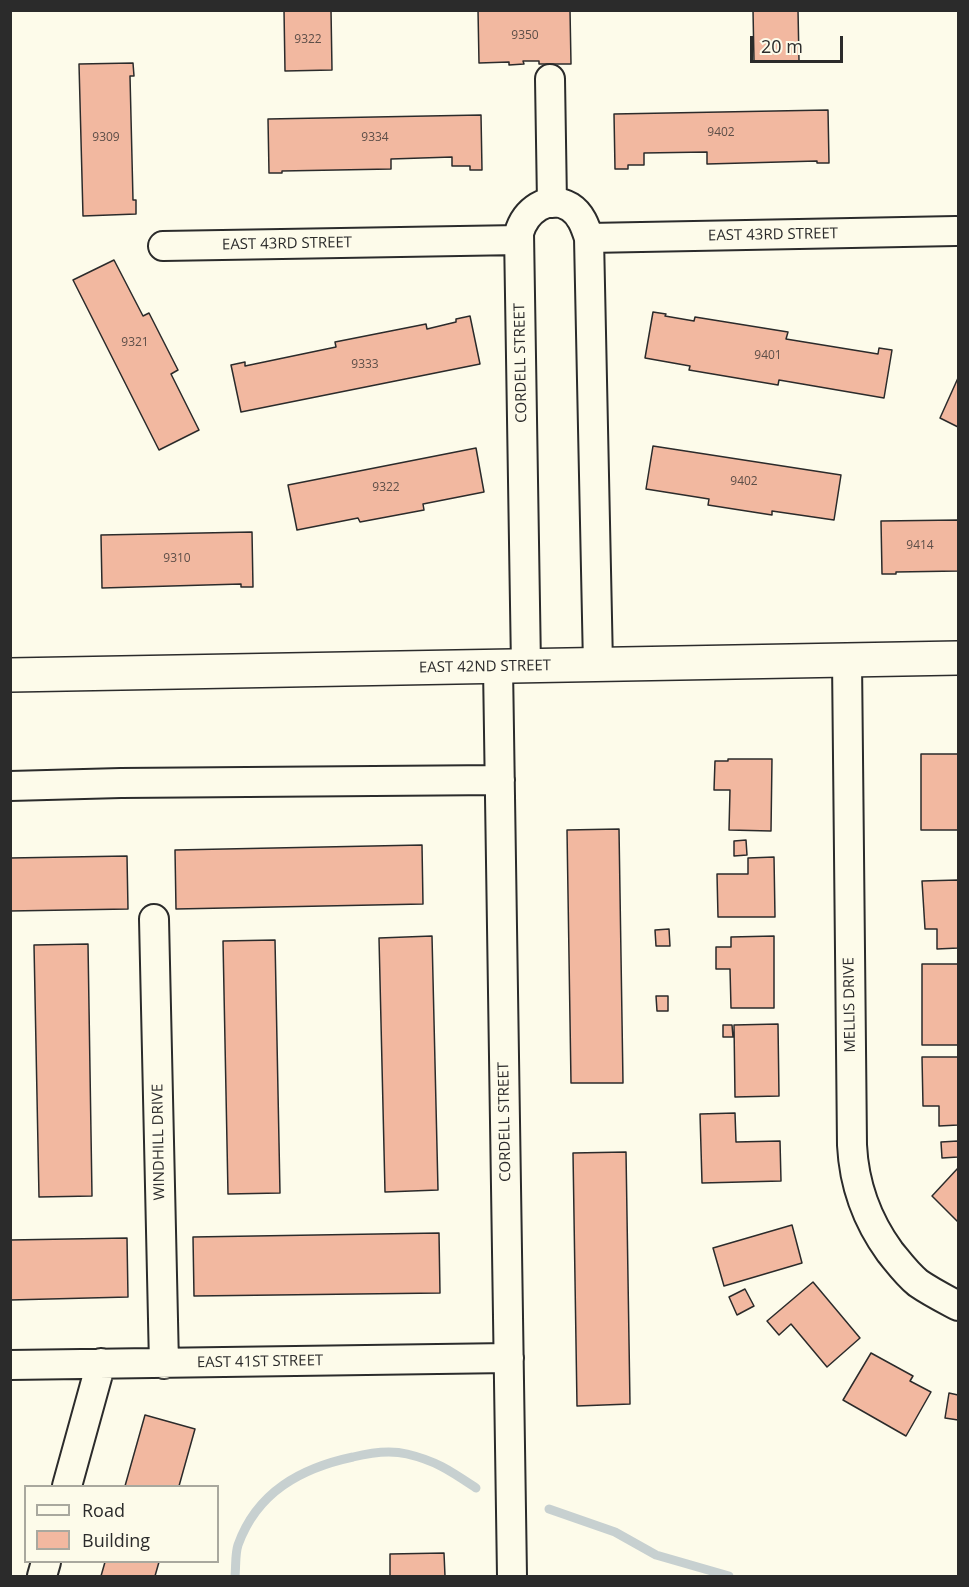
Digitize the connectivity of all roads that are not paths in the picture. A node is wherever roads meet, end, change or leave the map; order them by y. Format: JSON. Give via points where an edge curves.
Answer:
{"nodes":[{"id":1,"x":550,"y":79,"type":"dead end"},
{"id":2,"x":552,"y":203,"type":"junction"},
{"id":3,"x":956,"y":231,"type":"dead end"},
{"id":4,"x":589,"y":238,"type":"junction"},
{"id":5,"x":519,"y":240,"type":"junction"},
{"id":6,"x":162,"y":246,"type":"dead end"},
{"id":7,"x":958,"y":658,"type":"edge"},
{"id":8,"x":846,"y":660,"type":"junction"},
{"id":9,"x":598,"y":665,"type":"junction"},
{"id":10,"x":512,"y":667,"type":"junction"},
{"id":11,"x":10,"y":675,"type":"edge"},
{"id":12,"x":500,"y":780,"type":"junction"},
{"id":13,"x":10,"y":786,"type":"edge"},
{"id":14,"x":154,"y":919,"type":"dead end"},
{"id":15,"x":958,"y":1306,"type":"edge"},
{"id":16,"x":508,"y":1358,"type":"junction"},
{"id":17,"x":101,"y":1364,"type":"junction"},
{"id":18,"x":164,"y":1364,"type":"junction"},
{"id":19,"x":10,"y":1365,"type":"edge"},
{"id":20,"x":67,"y":1485,"type":"edge"},
{"id":21,"x":512,"y":1576,"type":"edge"}],
"edges":[{"from":1,"to":2,"type":"street"},
{"from":2,"to":4,"type":"street","via":[[571,208],[585,224]]},
{"from":2,"to":5,"type":"street","name":"CORDELL STREET","via":[[540,205],[524,219]]},
{"from":3,"to":4,"type":"street","name":"EAST 43RD STREET"},
{"from":4,"to":9,"type":"street"},
{"from":5,"to":6,"type":"street","name":"EAST 43RD STREET"},
{"from":5,"to":10,"type":"street","name":"CORDELL STREET"},
{"from":7,"to":8,"type":"street","name":"EAST 42ND STREET"},
{"from":8,"to":9,"type":"street","name":"EAST 42ND STREET"},
{"from":8,"to":15,"type":"street","name":"MELLIS DRIVE","via":[[855,1173],[867,1215],[880,1239],[919,1283]]},
{"from":9,"to":10,"type":"street","name":"EAST 42ND STREET"},
{"from":10,"to":11,"type":"street","name":"EAST 42ND STREET"},
{"from":10,"to":12,"type":"street","name":"CORDELL STREET"},
{"from":12,"to":13,"type":"street"},
{"from":12,"to":16,"type":"street","name":"CORDELL STREET"},
{"from":14,"to":18,"type":"street","name":"WINDHILL DRIVE"},
{"from":16,"to":18,"type":"street","name":"EAST 41ST STREET"},
{"from":16,"to":21,"type":"street","name":"CORDELL STREET"},
{"from":17,"to":18,"type":"street","name":"EAST 41ST STREET"},
{"from":17,"to":19,"type":"street","name":"EAST 41ST STREET"},
{"from":17,"to":20,"type":"street"}]}
